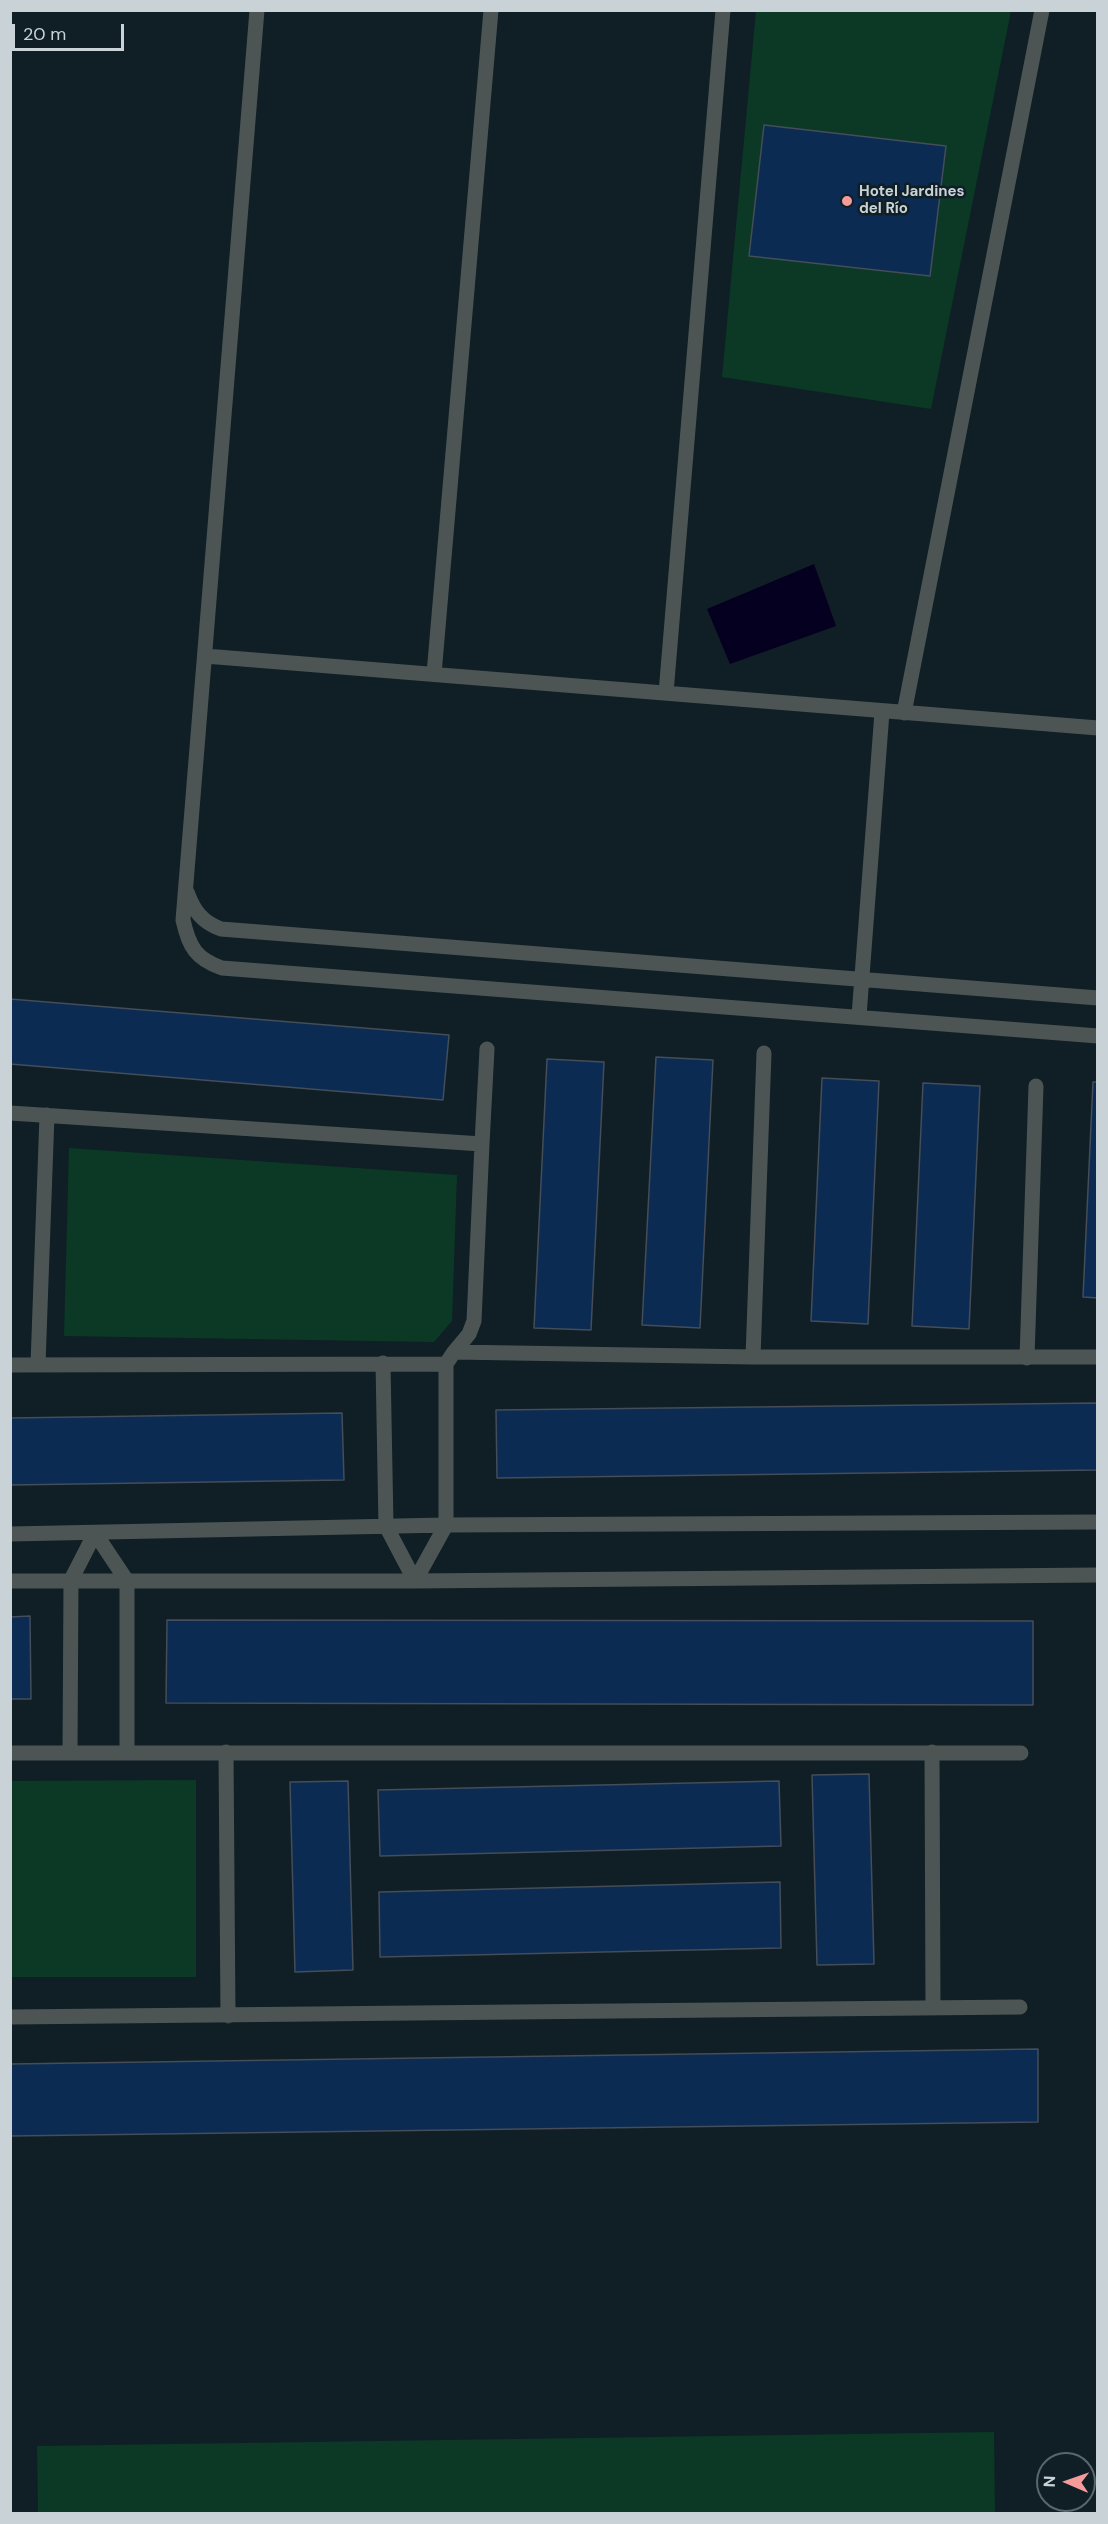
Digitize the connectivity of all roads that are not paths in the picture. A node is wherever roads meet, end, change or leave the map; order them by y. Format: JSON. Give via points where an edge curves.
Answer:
{"nodes":[{"id":1,"x":257,"y":10,"type":"edge"},
{"id":2,"x":491,"y":10,"type":"edge"},
{"id":3,"x":723,"y":10,"type":"edge"},
{"id":4,"x":1042,"y":10,"type":"edge"},
{"id":5,"x":205,"y":656,"type":"junction"},
{"id":6,"x":434,"y":675,"type":"junction"},
{"id":7,"x":666,"y":693,"type":"junction"},
{"id":8,"x":882,"y":712,"type":"junction"},
{"id":9,"x":904,"y":713,"type":"junction"},
{"id":10,"x":1098,"y":728,"type":"edge"},
{"id":11,"x":185,"y":889,"type":"junction"},
{"id":12,"x":862,"y":978,"type":"junction"},
{"id":13,"x":1098,"y":998,"type":"edge"},
{"id":14,"x":859,"y":1016,"type":"junction"},
{"id":15,"x":1098,"y":1036,"type":"edge"},
{"id":16,"x":487,"y":1049,"type":"dead end"},
{"id":17,"x":764,"y":1053,"type":"dead end"},
{"id":18,"x":1036,"y":1086,"type":"dead end"},
{"id":19,"x":10,"y":1113,"type":"edge"},
{"id":20,"x":47,"y":1115,"type":"junction"},
{"id":21,"x":482,"y":1144,"type":"junction"},
{"id":22,"x":753,"y":1357,"type":"junction"},
{"id":23,"x":450,"y":1358,"type":"junction"},
{"id":24,"x":1028,"y":1358,"type":"junction"},
{"id":25,"x":1098,"y":1358,"type":"edge"},
{"id":26,"x":384,"y":1363,"type":"junction"},
{"id":27,"x":38,"y":1364,"type":"junction"},
{"id":28,"x":10,"y":1365,"type":"edge"},
{"id":29,"x":1098,"y":1522,"type":"edge"},
{"id":30,"x":446,"y":1525,"type":"junction"},
{"id":31,"x":386,"y":1526,"type":"junction"},
{"id":32,"x":95,"y":1533,"type":"junction"},
{"id":33,"x":10,"y":1534,"type":"edge"},
{"id":34,"x":1098,"y":1575,"type":"edge"},
{"id":35,"x":71,"y":1580,"type":"junction"},
{"id":36,"x":10,"y":1581,"type":"edge"},
{"id":37,"x":127,"y":1581,"type":"junction"},
{"id":38,"x":415,"y":1581,"type":"junction"},
{"id":39,"x":226,"y":1752,"type":"junction"},
{"id":40,"x":932,"y":1752,"type":"junction"},
{"id":41,"x":10,"y":1753,"type":"edge"},
{"id":42,"x":70,"y":1753,"type":"junction"},
{"id":43,"x":127,"y":1753,"type":"junction"},
{"id":44,"x":1021,"y":1753,"type":"dead end"},
{"id":45,"x":1020,"y":2007,"type":"dead end"},
{"id":46,"x":933,"y":2008,"type":"junction"},
{"id":47,"x":228,"y":2016,"type":"junction"},
{"id":48,"x":10,"y":2018,"type":"edge"}],
"edges":[{"from":1,"to":5,"type":"street"},
{"from":2,"to":6,"type":"street"},
{"from":3,"to":7,"type":"street"},
{"from":4,"to":9,"type":"street"},
{"from":5,"to":6,"type":"street"},
{"from":5,"to":11,"type":"street"},
{"from":6,"to":7,"type":"street"},
{"from":7,"to":8,"type":"street"},
{"from":8,"to":9,"type":"street"},
{"from":8,"to":12,"type":"street"},
{"from":9,"to":10,"type":"street"},
{"from":11,"to":12,"type":"street","via":[[193,908],[208,925],[221,929]]},
{"from":11,"to":14,"type":"street","via":[[186,936],[193,950],[207,963],[222,968]]},
{"from":12,"to":13,"type":"street"},
{"from":12,"to":14,"type":"street"},
{"from":14,"to":15,"type":"street"},
{"from":16,"to":21,"type":"street"},
{"from":17,"to":22,"type":"street"},
{"from":18,"to":24,"type":"street"},
{"from":19,"to":20,"type":"street"},
{"from":20,"to":21,"type":"street"},
{"from":20,"to":27,"type":"street"},
{"from":21,"to":23,"type":"street","via":[[474,1321]]},
{"from":22,"to":23,"type":"street"},
{"from":22,"to":24,"type":"street"},
{"from":23,"to":26,"type":"street"},
{"from":23,"to":30,"type":"street"},
{"from":24,"to":25,"type":"street"},
{"from":26,"to":27,"type":"street"},
{"from":26,"to":31,"type":"street"},
{"from":27,"to":28,"type":"street"},
{"from":29,"to":30,"type":"street"},
{"from":30,"to":31,"type":"street"},
{"from":30,"to":38,"type":"street"},
{"from":31,"to":32,"type":"street"},
{"from":31,"to":38,"type":"street"},
{"from":32,"to":33,"type":"street"},
{"from":32,"to":35,"type":"street"},
{"from":32,"to":37,"type":"street"},
{"from":34,"to":38,"type":"street"},
{"from":35,"to":36,"type":"street"},
{"from":35,"to":37,"type":"street"},
{"from":35,"to":42,"type":"street"},
{"from":37,"to":38,"type":"street"},
{"from":37,"to":43,"type":"street"},
{"from":39,"to":40,"type":"street"},
{"from":39,"to":43,"type":"street"},
{"from":39,"to":47,"type":"street"},
{"from":40,"to":44,"type":"street"},
{"from":40,"to":46,"type":"street"},
{"from":41,"to":42,"type":"street"},
{"from":42,"to":43,"type":"street"},
{"from":45,"to":46,"type":"street"},
{"from":46,"to":47,"type":"street"},
{"from":47,"to":48,"type":"street"}]}
